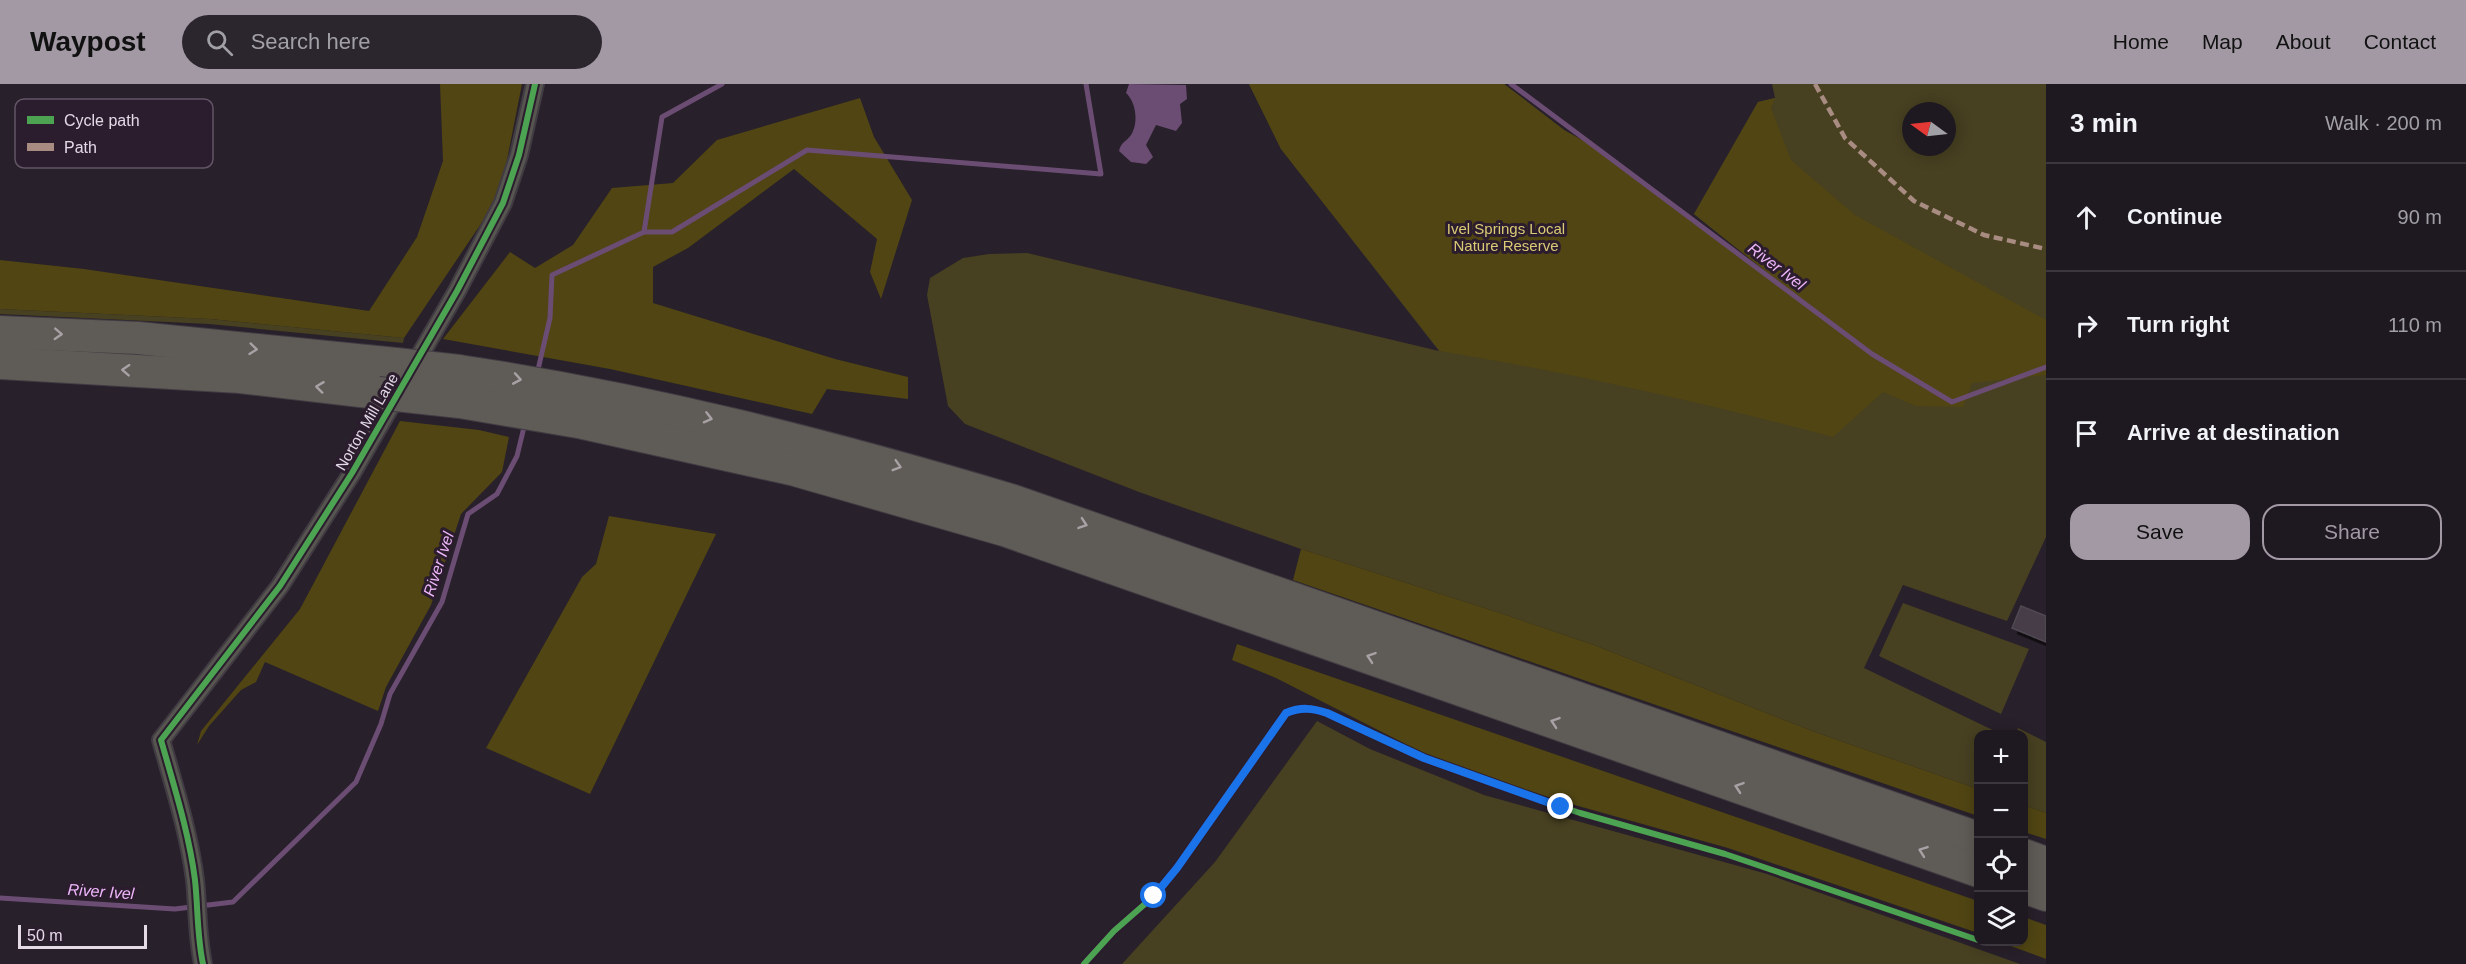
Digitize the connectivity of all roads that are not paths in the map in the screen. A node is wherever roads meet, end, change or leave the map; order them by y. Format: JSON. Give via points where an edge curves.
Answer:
{"nodes":[{"id":1,"x":534,"y":84,"type":"edge"},
{"id":2,"x":0,"y":332,"type":"edge"},
{"id":3,"x":0,"y":363,"type":"edge"},
{"id":4,"x":1974,"y":837,"type":"edge"},
{"id":5,"x":2028,"y":856,"type":"edge"},
{"id":6,"x":2046,"y":863,"type":"edge"},
{"id":7,"x":1974,"y":870,"type":"edge"},
{"id":8,"x":2028,"y":888,"type":"edge"},
{"id":9,"x":2046,"y":895,"type":"edge"},
{"id":10,"x":203,"y":964,"type":"edge"}],
"edges":[{"from":1,"to":10,"type":"street","name":"Norton Mill Lane","via":[[519,155],[503,203],[458,291],[352,473],[280,586],[161,740],[180,806]]},
{"from":2,"to":4,"type":"highway","one_way":true,"bridge":true,"via":[[138,338],[459,370],[688,413],[885,462],[1014,501]]},
{"from":7,"to":3,"type":"highway","one_way":true,"bridge":true,"via":[[1004,530],[795,470],[578,422],[460,402],[240,377]]},
{"from":5,"to":6,"type":"highway"},
{"from":8,"to":9,"type":"highway"}]}
